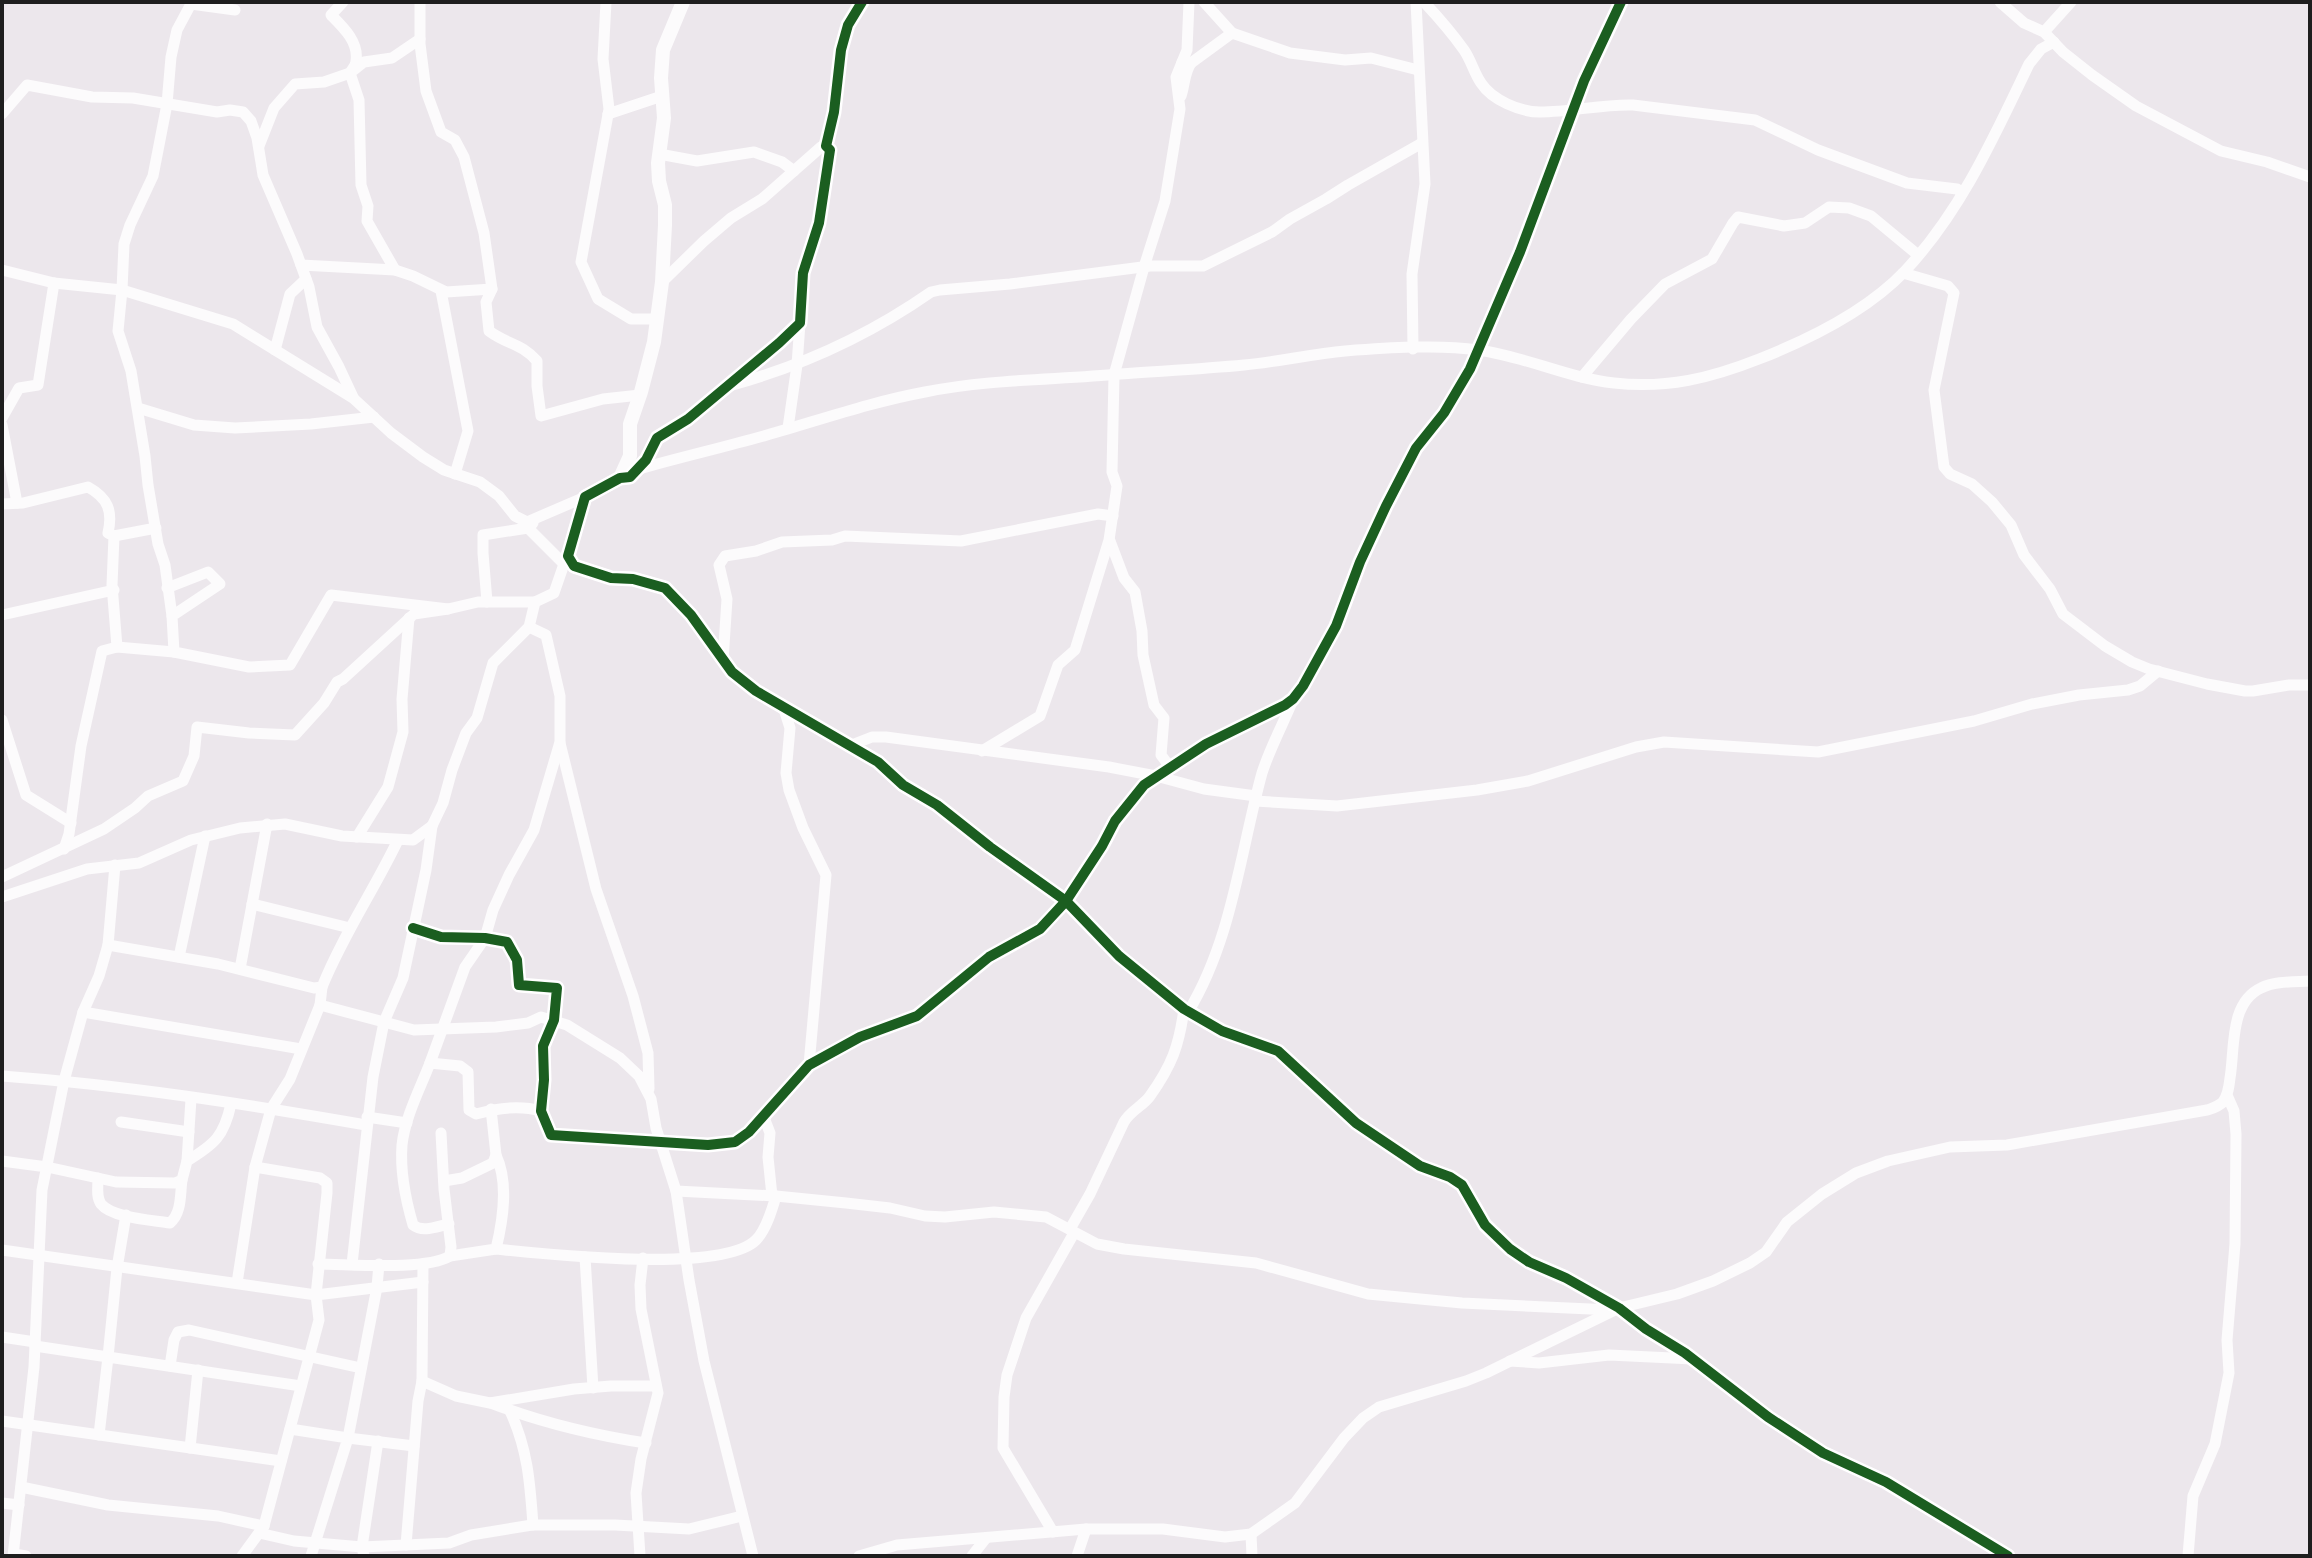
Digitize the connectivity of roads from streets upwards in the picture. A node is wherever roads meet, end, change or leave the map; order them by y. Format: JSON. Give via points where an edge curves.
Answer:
{"nodes":[{"id":1,"x":331,"y":2,"type":"edge"},
{"id":2,"x":343,"y":2,"type":"edge"},
{"id":3,"x":420,"y":2,"type":"edge"},
{"id":4,"x":606,"y":2,"type":"edge"},
{"id":5,"x":683,"y":2,"type":"edge"},
{"id":6,"x":862,"y":2,"type":"edge"},
{"id":7,"x":1189,"y":2,"type":"edge"},
{"id":8,"x":1204,"y":2,"type":"edge"},
{"id":9,"x":1416,"y":2,"type":"edge"},
{"id":10,"x":1424,"y":2,"type":"edge"},
{"id":11,"x":1621,"y":2,"type":"edge"},
{"id":12,"x":2000,"y":2,"type":"edge"},
{"id":13,"x":2071,"y":2,"type":"edge"},
{"id":14,"x":192,"y":3,"type":"edge"},
{"id":15,"x":235,"y":10,"type":"dead end"},
{"id":16,"x":331,"y":15,"type":"junction"},
{"id":17,"x":1232,"y":33,"type":"junction"},
{"id":18,"x":420,"y":39,"type":"junction"},
{"id":19,"x":2048,"y":39,"type":"junction"},
{"id":20,"x":1187,"y":63,"type":"junction"},
{"id":21,"x":1418,"y":70,"type":"junction"},
{"id":22,"x":350,"y":73,"type":"junction"},
{"id":23,"x":662,"y":96,"type":"junction"},
{"id":24,"x":167,"y":104,"type":"junction"},
{"id":25,"x":1572,"y":111,"type":"junction"},
{"id":26,"x":2,"y":114,"type":"edge"},
{"id":27,"x":608,"y":114,"type":"junction"},
{"id":28,"x":1422,"y":143,"type":"junction"},
{"id":29,"x":826,"y":146,"type":"junction"},
{"id":30,"x":259,"y":147,"type":"junction"},
{"id":31,"x":659,"y":154,"type":"junction"},
{"id":32,"x":794,"y":171,"type":"junction"},
{"id":33,"x":2310,"y":177,"type":"edge"},
{"id":34,"x":1961,"y":192,"type":"junction"},
{"id":35,"x":1918,"y":255,"type":"junction"},
{"id":36,"x":301,"y":265,"type":"junction"},
{"id":37,"x":1144,"y":267,"type":"junction"},
{"id":38,"x":2,"y":270,"type":"edge"},
{"id":39,"x":395,"y":270,"type":"junction"},
{"id":40,"x":1903,"y":273,"type":"junction"},
{"id":41,"x":306,"y":279,"type":"junction"},
{"id":42,"x":662,"y":282,"type":"junction"},
{"id":43,"x":54,"y":283,"type":"junction"},
{"id":44,"x":492,"y":289,"type":"junction"},
{"id":45,"x":122,"y":290,"type":"junction"},
{"id":46,"x":441,"y":291,"type":"junction"},
{"id":47,"x":657,"y":319,"type":"junction"},
{"id":48,"x":800,"y":323,"type":"junction"},
{"id":49,"x":1413,"y":349,"type":"junction"},
{"id":50,"x":275,"y":350,"type":"junction"},
{"id":51,"x":1478,"y":350,"type":"junction"},
{"id":52,"x":797,"y":365,"type":"junction"},
{"id":53,"x":1114,"y":375,"type":"junction"},
{"id":54,"x":1582,"y":377,"type":"junction"},
{"id":55,"x":729,"y":386,"type":"junction"},
{"id":56,"x":640,"y":395,"type":"junction"},
{"id":57,"x":353,"y":398,"type":"junction"},
{"id":58,"x":138,"y":408,"type":"junction"},
{"id":59,"x":374,"y":417,"type":"junction"},
{"id":60,"x":2,"y":418,"type":"edge"},
{"id":61,"x":2,"y":425,"type":"edge"},
{"id":62,"x":788,"y":428,"type":"junction"},
{"id":63,"x":639,"y":469,"type":"junction"},
{"id":64,"x":455,"y":474,"type":"junction"},
{"id":65,"x":620,"y":478,"type":"junction"},
{"id":66,"x":585,"y":497,"type":"junction"},
{"id":67,"x":17,"y":503,"type":"junction"},
{"id":68,"x":2,"y":504,"type":"edge"},
{"id":69,"x":1113,"y":516,"type":"junction"},
{"id":70,"x":538,"y":519,"type":"junction"},
{"id":71,"x":156,"y":528,"type":"junction"},
{"id":72,"x":528,"y":528,"type":"junction"},
{"id":73,"x":114,"y":536,"type":"junction"},
{"id":74,"x":1109,"y":540,"type":"junction"},
{"id":75,"x":567,"y":563,"type":"junction"},
{"id":76,"x":167,"y":588,"type":"junction"},
{"id":77,"x":114,"y":590,"type":"junction"},
{"id":78,"x":487,"y":602,"type":"junction"},
{"id":79,"x":535,"y":602,"type":"junction"},
{"id":80,"x":448,"y":609,"type":"junction"},
{"id":81,"x":2,"y":615,"type":"edge"},
{"id":82,"x":172,"y":616,"type":"junction"},
{"id":83,"x":409,"y":618,"type":"junction"},
{"id":84,"x":529,"y":627,"type":"junction"},
{"id":85,"x":117,"y":647,"type":"junction"},
{"id":86,"x":174,"y":652,"type":"junction"},
{"id":87,"x":723,"y":661,"type":"junction"},
{"id":88,"x":2158,"y":671,"type":"junction"},
{"id":89,"x":2310,"y":685,"type":"edge"},
{"id":90,"x":1293,"y":699,"type":"junction"},
{"id":91,"x":782,"y":706,"type":"junction"},
{"id":92,"x":2,"y":720,"type":"edge"},
{"id":93,"x":560,"y":742,"type":"junction"},
{"id":94,"x":849,"y":746,"type":"junction"},
{"id":95,"x":982,"y":751,"type":"junction"},
{"id":96,"x":1170,"y":767,"type":"junction"},
{"id":97,"x":1156,"y":776,"type":"junction"},
{"id":98,"x":1256,"y":798,"type":"junction"},
{"id":99,"x":71,"y":823,"type":"junction"},
{"id":100,"x":267,"y":824,"type":"junction"},
{"id":101,"x":432,"y":826,"type":"junction"},
{"id":102,"x":205,"y":836,"type":"junction"},
{"id":103,"x":357,"y":837,"type":"junction"},
{"id":104,"x":398,"y":840,"type":"junction"},
{"id":105,"x":64,"y":849,"type":"junction"},
{"id":106,"x":115,"y":865,"type":"junction"},
{"id":107,"x":2,"y":877,"type":"edge"},
{"id":108,"x":2,"y":897,"type":"edge"},
{"id":109,"x":1066,"y":901,"type":"junction"},
{"id":110,"x":252,"y":904,"type":"junction"},
{"id":111,"x":350,"y":928,"type":"junction"},
{"id":112,"x":413,"y":928,"type":"junction"},
{"id":113,"x":485,"y":938,"type":"junction"},
{"id":114,"x":108,"y":945,"type":"junction"},
{"id":115,"x":179,"y":957,"type":"junction"},
{"id":116,"x":240,"y":969,"type":"junction"},
{"id":117,"x":2310,"y":981,"type":"edge"},
{"id":118,"x":322,"y":987,"type":"junction"},
{"id":119,"x":320,"y":1005,"type":"junction"},
{"id":120,"x":1186,"y":1010,"type":"junction"},
{"id":121,"x":83,"y":1012,"type":"junction"},
{"id":122,"x":554,"y":1020,"type":"junction"},
{"id":123,"x":384,"y":1022,"type":"junction"},
{"id":124,"x":444,"y":1028,"type":"junction"},
{"id":125,"x":301,"y":1049,"type":"junction"},
{"id":126,"x":430,"y":1063,"type":"junction"},
{"id":127,"x":809,"y":1065,"type":"junction"},
{"id":128,"x":2,"y":1076,"type":"edge"},
{"id":129,"x":64,"y":1081,"type":"junction"},
{"id":130,"x":649,"y":1093,"type":"junction"},
{"id":131,"x":2227,"y":1095,"type":"junction"},
{"id":132,"x":191,"y":1099,"type":"junction"},
{"id":133,"x":231,"y":1104,"type":"junction"},
{"id":134,"x":271,"y":1109,"type":"junction"},
{"id":135,"x":491,"y":1109,"type":"junction"},
{"id":136,"x":541,"y":1111,"type":"junction"},
{"id":137,"x":763,"y":1115,"type":"junction"},
{"id":138,"x":367,"y":1121,"type":"junction"},
{"id":139,"x":121,"y":1122,"type":"dead end"},
{"id":140,"x":407,"y":1123,"type":"junction"},
{"id":141,"x":189,"y":1132,"type":"junction"},
{"id":142,"x":441,"y":1133,"type":"dead end"},
{"id":143,"x":661,"y":1143,"type":"junction"},
{"id":144,"x":496,"y":1155,"type":"junction"},
{"id":145,"x":2,"y":1161,"type":"edge"},
{"id":146,"x":187,"y":1161,"type":"junction"},
{"id":147,"x":47,"y":1167,"type":"junction"},
{"id":148,"x":255,"y":1167,"type":"junction"},
{"id":149,"x":98,"y":1178,"type":"junction"},
{"id":150,"x":182,"y":1180,"type":"junction"},
{"id":151,"x":444,"y":1181,"type":"junction"},
{"id":152,"x":676,"y":1191,"type":"junction"},
{"id":153,"x":774,"y":1196,"type":"junction"},
{"id":154,"x":126,"y":1215,"type":"junction"},
{"id":155,"x":449,"y":1224,"type":"junction"},
{"id":156,"x":1072,"y":1231,"type":"junction"},
{"id":157,"x":496,"y":1249,"type":"junction"},
{"id":158,"x":2,"y":1250,"type":"edge"},
{"id":159,"x":39,"y":1255,"type":"junction"},
{"id":160,"x":450,"y":1256,"type":"junction"},
{"id":161,"x":585,"y":1257,"type":"junction"},
{"id":162,"x":643,"y":1258,"type":"junction"},
{"id":163,"x":687,"y":1259,"type":"junction"},
{"id":164,"x":318,"y":1264,"type":"junction"},
{"id":165,"x":352,"y":1264,"type":"junction"},
{"id":166,"x":379,"y":1264,"type":"junction"},
{"id":167,"x":423,"y":1264,"type":"junction"},
{"id":168,"x":117,"y":1268,"type":"junction"},
{"id":169,"x":423,"y":1282,"type":"junction"},
{"id":170,"x":237,"y":1283,"type":"junction"},
{"id":171,"x":377,"y":1287,"type":"junction"},
{"id":172,"x":316,"y":1295,"type":"junction"},
{"id":173,"x":1617,"y":1309,"type":"junction"},
{"id":174,"x":2,"y":1337,"type":"edge"},
{"id":175,"x":35,"y":1344,"type":"junction"},
{"id":176,"x":310,"y":1355,"type":"junction"},
{"id":177,"x":108,"y":1357,"type":"junction"},
{"id":178,"x":1693,"y":1359,"type":"junction"},
{"id":179,"x":1509,"y":1361,"type":"junction"},
{"id":180,"x":170,"y":1366,"type":"junction"},
{"id":181,"x":361,"y":1368,"type":"junction"},
{"id":182,"x":198,"y":1370,"type":"junction"},
{"id":183,"x":422,"y":1381,"type":"junction"},
{"id":184,"x":301,"y":1386,"type":"junction"},
{"id":185,"x":656,"y":1386,"type":"junction"},
{"id":186,"x":593,"y":1388,"type":"junction"},
{"id":187,"x":490,"y":1403,"type":"junction"},
{"id":188,"x":510,"y":1411,"type":"junction"},
{"id":189,"x":2,"y":1421,"type":"edge"},
{"id":190,"x":27,"y":1424,"type":"junction"},
{"id":191,"x":290,"y":1429,"type":"junction"},
{"id":192,"x":99,"y":1435,"type":"junction"},
{"id":193,"x":348,"y":1438,"type":"junction"},
{"id":194,"x":378,"y":1441,"type":"junction"},
{"id":195,"x":646,"y":1443,"type":"junction"},
{"id":196,"x":414,"y":1446,"type":"junction"},
{"id":197,"x":190,"y":1448,"type":"junction"},
{"id":198,"x":281,"y":1461,"type":"junction"},
{"id":199,"x":21,"y":1487,"type":"junction"},
{"id":200,"x":2,"y":1503,"type":"edge"},
{"id":201,"x":19,"y":1505,"type":"junction"},
{"id":202,"x":742,"y":1516,"type":"junction"},
{"id":203,"x":533,"y":1525,"type":"junction"},
{"id":204,"x":638,"y":1526,"type":"junction"},
{"id":205,"x":1086,"y":1529,"type":"junction"},
{"id":206,"x":261,"y":1530,"type":"junction"},
{"id":207,"x":1058,"y":1532,"type":"junction"},
{"id":208,"x":1251,"y":1534,"type":"junction"},
{"id":209,"x":986,"y":1538,"type":"junction"},
{"id":210,"x":315,"y":1543,"type":"junction"},
{"id":211,"x":406,"y":1545,"type":"junction"},
{"id":212,"x":363,"y":1552,"type":"edge"},
{"id":213,"x":18,"y":1555,"type":"edge"},
{"id":214,"x":242,"y":1556,"type":"edge"},
{"id":215,"x":311,"y":1556,"type":"edge"},
{"id":216,"x":640,"y":1556,"type":"edge"},
{"id":217,"x":753,"y":1556,"type":"edge"},
{"id":218,"x":859,"y":1556,"type":"edge"},
{"id":219,"x":972,"y":1556,"type":"edge"},
{"id":220,"x":1077,"y":1556,"type":"edge"},
{"id":221,"x":1252,"y":1556,"type":"edge"},
{"id":222,"x":2008,"y":1556,"type":"edge"},
{"id":223,"x":2188,"y":1556,"type":"edge"}],
"edges":[{"from":1,"to":16,"type":"street"},
{"from":2,"to":16,"type":"street"},
{"from":3,"to":18,"type":"street"},
{"from":4,"to":27,"type":"street","via":[[603,59]]},
{"from":5,"to":23,"type":"street","via":[[663,50]]},
{"from":6,"to":29,"type":"street","via":[[841,50]]},
{"from":7,"to":20,"type":"street"},
{"from":8,"to":17,"type":"street"},
{"from":9,"to":21,"type":"street"},
{"from":10,"to":25,"type":"street","via":[[1493,95],[1523,110]]},
{"from":11,"to":25,"type":"street"},
{"from":12,"to":19,"type":"street"},
{"from":13,"to":19,"type":"street"},
{"from":14,"to":15,"type":"street"},
{"from":14,"to":24,"type":"street","via":[[177,30]]},
{"from":16,"to":22,"type":"street","via":[[352,42],[356,61]]},
{"from":17,"to":20,"type":"street"},
{"from":17,"to":21,"type":"street","via":[[1290,53],[1371,58]]},
{"from":18,"to":22,"type":"street","via":[[392,58],[364,62]]},
{"from":18,"to":44,"type":"street","via":[[436,122],[464,157]]},
{"from":19,"to":33,"type":"street","via":[[2113,92],[2197,140]]},
{"from":19,"to":34,"type":"street","via":[[2029,64]]},
{"from":20,"to":37,"type":"street","via":[[1176,77],[1180,109],[1165,201]]},
{"from":21,"to":28,"type":"street"},
{"from":22,"to":30,"type":"street","via":[[295,84],[274,108]]},
{"from":22,"to":39,"type":"street","via":[[359,100],[367,221]]},
{"from":23,"to":27,"type":"street"},
{"from":23,"to":31,"type":"street"},
{"from":24,"to":26,"type":"street","via":[[27,85]]},
{"from":24,"to":30,"type":"street","via":[[243,112]]},
{"from":24,"to":45,"type":"street","via":[[153,176],[124,244]]},
{"from":25,"to":34,"type":"street","via":[[1613,104],[1755,120],[1907,183]]},
{"from":25,"to":51,"type":"street"},
{"from":27,"to":47,"type":"street","via":[[581,262],[598,299],[631,319]]},
{"from":28,"to":37,"type":"street","via":[[1272,232],[1203,266]]},
{"from":28,"to":49,"type":"street","via":[[1424,197],[1412,274]]},
{"from":29,"to":32,"type":"street"},
{"from":29,"to":48,"type":"street","via":[[830,150],[819,223],[803,273]]},
{"from":30,"to":36,"type":"street","via":[[263,175]]},
{"from":31,"to":32,"type":"street","via":[[697,161],[754,152]]},
{"from":31,"to":42,"type":"street","via":[[665,205]]},
{"from":32,"to":42,"type":"street","via":[[731,218]]},
{"from":34,"to":35,"type":"street"},
{"from":35,"to":40,"type":"street"},
{"from":35,"to":54,"type":"street","via":[[1871,216],[1849,208],[1829,207],[1805,223],[1784,226],[1738,217],[1712,259],[1665,284]]},
{"from":36,"to":39,"type":"street"},
{"from":36,"to":41,"type":"street"},
{"from":37,"to":52,"type":"street","via":[[931,292],[881,325]]},
{"from":37,"to":53,"type":"street"},
{"from":38,"to":43,"type":"street"},
{"from":39,"to":46,"type":"street"},
{"from":40,"to":54,"type":"street","via":[[1859,308],[1790,347],[1701,380],[1644,385]]},
{"from":40,"to":88,"type":"street","via":[[1948,286],[1954,293],[1934,390],[1944,467],[1972,484],[2011,525],[2063,614],[2105,646]]},
{"from":41,"to":50,"type":"street","via":[[290,294]]},
{"from":41,"to":57,"type":"street","via":[[317,327]]},
{"from":42,"to":47,"type":"street"},
{"from":43,"to":45,"type":"street"},
{"from":43,"to":60,"type":"street","via":[[38,385],[19,388]]},
{"from":44,"to":46,"type":"street"},
{"from":44,"to":56,"type":"street","via":[[486,302],[489,331],[525,348],[537,361],[541,416]]},
{"from":45,"to":50,"type":"street","via":[[233,324]]},
{"from":45,"to":58,"type":"street","via":[[118,331]]},
{"from":46,"to":64,"type":"street","via":[[468,431]]},
{"from":47,"to":56,"type":"street"},
{"from":48,"to":52,"type":"street"},
{"from":48,"to":55,"type":"street"},
{"from":49,"to":51,"type":"street"},
{"from":49,"to":53,"type":"street","via":[[1343,351]]},
{"from":50,"to":57,"type":"street"},
{"from":51,"to":54,"type":"street"},
{"from":51,"to":90,"type":"street","via":[[1450,403],[1416,448],[1360,562],[1336,626]]},
{"from":52,"to":55,"type":"street"},
{"from":52,"to":62,"type":"street"},
{"from":53,"to":62,"type":"street","via":[[936,390]]},
{"from":53,"to":69,"type":"street"},
{"from":55,"to":63,"type":"street","via":[[657,438]]},
{"from":56,"to":65,"type":"street","via":[[630,424],[630,456]]},
{"from":57,"to":59,"type":"street"},
{"from":58,"to":59,"type":"street","via":[[194,425],[235,428]]},
{"from":58,"to":71,"type":"street"},
{"from":59,"to":64,"type":"street","via":[[423,457]]},
{"from":61,"to":67,"type":"street"},
{"from":62,"to":63,"type":"street"},
{"from":63,"to":65,"type":"street"},
{"from":64,"to":70,"type":"street","via":[[480,482],[515,516],[527,522]]},
{"from":65,"to":66,"type":"street"},
{"from":66,"to":70,"type":"street"},
{"from":66,"to":75,"type":"street"},
{"from":67,"to":68,"type":"street"},
{"from":67,"to":73,"type":"street","via":[[88,487],[109,504],[108,533]]},
{"from":69,"to":74,"type":"street"},
{"from":69,"to":87,"type":"street","via":[[1098,514],[961,541],[845,536],[782,542],[725,556],[719,565],[727,599]]},
{"from":70,"to":72,"type":"street"},
{"from":71,"to":73,"type":"street"},
{"from":71,"to":76,"type":"street"},
{"from":72,"to":75,"type":"street"},
{"from":72,"to":78,"type":"street","via":[[483,535]]},
{"from":73,"to":77,"type":"street"},
{"from":74,"to":95,"type":"street","via":[[1075,650],[1058,665],[1040,716]]},
{"from":74,"to":96,"type":"street","via":[[1135,592],[1154,705],[1164,718],[1161,755]]},
{"from":75,"to":79,"type":"street","via":[[554,593]]},
{"from":75,"to":87,"type":"street","via":[[665,588]]},
{"from":76,"to":82,"type":"street"},
{"from":76,"to":82,"type":"street","via":[[208,572],[220,584]]},
{"from":77,"to":81,"type":"street"},
{"from":77,"to":85,"type":"street"},
{"from":78,"to":79,"type":"street"},
{"from":78,"to":80,"type":"street"},
{"from":79,"to":84,"type":"street"},
{"from":80,"to":83,"type":"street"},
{"from":80,"to":86,"type":"street","via":[[331,595],[290,665],[249,667]]},
{"from":82,"to":86,"type":"street"},
{"from":83,"to":103,"type":"street","via":[[403,732],[388,787]]},
{"from":83,"to":105,"type":"street","via":[[337,682],[295,735],[197,727],[194,756],[183,781],[148,796],[104,829]]},
{"from":84,"to":93,"type":"street","via":[[546,635],[560,696]]},
{"from":84,"to":101,"type":"street","via":[[493,663],[477,718],[460,747]]},
{"from":85,"to":86,"type":"street"},
{"from":85,"to":99,"type":"street","via":[[102,651]]},
{"from":87,"to":91,"type":"street"},
{"from":88,"to":89,"type":"street","via":[[2253,691]]},
{"from":88,"to":98,"type":"street","via":[[2128,690],[2048,701],[1818,752],[1664,742],[1477,790],[1322,807]]},
{"from":90,"to":96,"type":"street"},
{"from":90,"to":98,"type":"street"},
{"from":91,"to":94,"type":"street"},
{"from":91,"to":127,"type":"street","via":[[790,728],[789,790],[826,875]]},
{"from":92,"to":99,"type":"street","via":[[26,795]]},
{"from":93,"to":113,"type":"street","via":[[534,830],[493,910]]},
{"from":93,"to":130,"type":"street","via":[[596,889],[648,1053]]},
{"from":94,"to":95,"type":"street","via":[[872,737]]},
{"from":94,"to":109,"type":"street"},
{"from":95,"to":97,"type":"street"},
{"from":96,"to":97,"type":"street"},
{"from":97,"to":98,"type":"street"},
{"from":97,"to":109,"type":"street","via":[[1128,802]]},
{"from":98,"to":120,"type":"street","via":[[1211,968]]},
{"from":99,"to":105,"type":"street"},
{"from":100,"to":102,"type":"street"},
{"from":100,"to":103,"type":"street"},
{"from":100,"to":110,"type":"street"},
{"from":101,"to":104,"type":"street","via":[[413,840]]},
{"from":101,"to":112,"type":"street"},
{"from":102,"to":106,"type":"street","via":[[139,863]]},
{"from":102,"to":115,"type":"street"},
{"from":103,"to":104,"type":"street"},
{"from":104,"to":111,"type":"street"},
{"from":105,"to":107,"type":"street"},
{"from":106,"to":108,"type":"street"},
{"from":106,"to":114,"type":"street"},
{"from":109,"to":120,"type":"street","via":[[1119,956]]},
{"from":109,"to":127,"type":"street","via":[[1040,929],[989,957],[917,1016],[860,1037]]},
{"from":110,"to":111,"type":"street"},
{"from":110,"to":116,"type":"street"},
{"from":111,"to":118,"type":"street"},
{"from":112,"to":113,"type":"street","via":[[441,937]]},
{"from":112,"to":123,"type":"street","via":[[403,978]]},
{"from":113,"to":122,"type":"street","via":[[507,942],[517,960],[519,985],[557,988]]},
{"from":113,"to":124,"type":"street","via":[[465,967]]},
{"from":114,"to":115,"type":"street"},
{"from":114,"to":121,"type":"street"},
{"from":115,"to":116,"type":"street"},
{"from":116,"to":118,"type":"street"},
{"from":117,"to":131,"type":"street","via":[[2262,987],[2244,1003]]},
{"from":118,"to":119,"type":"street"},
{"from":119,"to":123,"type":"street"},
{"from":119,"to":125,"type":"street"},
{"from":120,"to":156,"type":"street","via":[[1175,1055],[1149,1097],[1129,1113]]},
{"from":120,"to":173,"type":"street","via":[[1222,1031],[1278,1051],[1356,1123],[1420,1166],[1462,1185],[1485,1225],[1510,1249]]},
{"from":121,"to":125,"type":"street"},
{"from":121,"to":129,"type":"street"},
{"from":122,"to":124,"type":"street"},
{"from":122,"to":130,"type":"street","via":[[620,1058]]},
{"from":122,"to":136,"type":"street","via":[[543,1046]]},
{"from":123,"to":124,"type":"street","via":[[414,1030]]},
{"from":123,"to":138,"type":"street"},
{"from":124,"to":126,"type":"street"},
{"from":125,"to":134,"type":"street"},
{"from":126,"to":135,"type":"street","via":[[468,1072],[469,1110],[476,1114]]},
{"from":126,"to":140,"type":"street"},
{"from":127,"to":137,"type":"street"},
{"from":128,"to":129,"type":"street"},
{"from":129,"to":132,"type":"street"},
{"from":129,"to":147,"type":"street"},
{"from":130,"to":143,"type":"street"},
{"from":131,"to":173,"type":"street","via":[[2218,1107],[2207,1110],[2007,1145],[1950,1147],[1888,1161],[1822,1194],[1787,1222],[1766,1252],[1750,1263],[1677,1294]]},
{"from":131,"to":223,"type":"street","via":[[2236,1134],[2229,1373],[2215,1444],[2193,1496]]},
{"from":132,"to":133,"type":"street"},
{"from":132,"to":141,"type":"street"},
{"from":133,"to":134,"type":"street"},
{"from":133,"to":146,"type":"street","via":[[226,1129]]},
{"from":134,"to":138,"type":"street"},
{"from":134,"to":148,"type":"street"},
{"from":135,"to":136,"type":"street"},
{"from":135,"to":144,"type":"street"},
{"from":136,"to":143,"type":"street","via":[[551,1135]]},
{"from":137,"to":143,"type":"street","via":[[735,1142]]},
{"from":137,"to":153,"type":"street","via":[[770,1133]]},
{"from":138,"to":140,"type":"street"},
{"from":138,"to":165,"type":"street"},
{"from":139,"to":141,"type":"street"},
{"from":140,"to":155,"type":"street","via":[[402,1167],[413,1225],[425,1229]]},
{"from":141,"to":146,"type":"street"},
{"from":142,"to":151,"type":"street"},
{"from":143,"to":152,"type":"street"},
{"from":144,"to":151,"type":"street","via":[[479,1171]]},
{"from":144,"to":157,"type":"street","via":[[504,1201]]},
{"from":145,"to":147,"type":"street"},
{"from":146,"to":150,"type":"street"},
{"from":147,"to":149,"type":"street"},
{"from":147,"to":159,"type":"street"},
{"from":148,"to":164,"type":"street","via":[[327,1183]]},
{"from":148,"to":170,"type":"street"},
{"from":149,"to":150,"type":"street"},
{"from":149,"to":154,"type":"street","via":[[101,1204]]},
{"from":150,"to":154,"type":"street","via":[[178,1211],[170,1223]]},
{"from":151,"to":155,"type":"street"},
{"from":152,"to":153,"type":"street"},
{"from":152,"to":163,"type":"street"},
{"from":153,"to":156,"type":"street","via":[[925,1216],[994,1212],[1046,1217]]},
{"from":153,"to":163,"type":"street","via":[[756,1240],[728,1254]]},
{"from":154,"to":168,"type":"street"},
{"from":155,"to":160,"type":"street"},
{"from":156,"to":173,"type":"street","via":[[1097,1244],[1256,1263],[1385,1297]]},
{"from":156,"to":207,"type":"street","via":[[1026,1318],[1004,1397],[1003,1448]]},
{"from":157,"to":160,"type":"street"},
{"from":157,"to":161,"type":"street"},
{"from":158,"to":159,"type":"street"},
{"from":159,"to":168,"type":"street"},
{"from":159,"to":175,"type":"street"},
{"from":160,"to":167,"type":"street"},
{"from":161,"to":162,"type":"street"},
{"from":161,"to":186,"type":"street"},
{"from":162,"to":163,"type":"street"},
{"from":162,"to":185,"type":"street","via":[[641,1309]]},
{"from":163,"to":202,"type":"street","via":[[704,1361]]},
{"from":164,"to":165,"type":"street"},
{"from":164,"to":172,"type":"street"},
{"from":165,"to":166,"type":"street"},
{"from":166,"to":167,"type":"street"},
{"from":166,"to":171,"type":"street"},
{"from":167,"to":169,"type":"street"},
{"from":168,"to":170,"type":"street"},
{"from":168,"to":177,"type":"street"},
{"from":169,"to":171,"type":"street"},
{"from":169,"to":183,"type":"street"},
{"from":170,"to":172,"type":"street"},
{"from":171,"to":172,"type":"street"},
{"from":171,"to":181,"type":"street"},
{"from":172,"to":176,"type":"street","via":[[319,1320]]},
{"from":173,"to":178,"type":"street"},
{"from":173,"to":179,"type":"street"},
{"from":174,"to":175,"type":"street"},
{"from":175,"to":177,"type":"street"},
{"from":175,"to":190,"type":"street"},
{"from":176,"to":180,"type":"street","via":[[189,1330],[178,1332]]},
{"from":176,"to":181,"type":"street"},
{"from":176,"to":184,"type":"street"},
{"from":177,"to":180,"type":"street"},
{"from":177,"to":192,"type":"street"},
{"from":178,"to":179,"type":"street","via":[[1609,1355]]},
{"from":178,"to":222,"type":"street","via":[[1823,1453],[1886,1482]]},
{"from":179,"to":208,"type":"street","via":[[1371,1412],[1344,1438],[1295,1503]]},
{"from":180,"to":182,"type":"street"},
{"from":181,"to":193,"type":"street"},
{"from":182,"to":184,"type":"street"},
{"from":182,"to":197,"type":"street"},
{"from":183,"to":187,"type":"street"},
{"from":183,"to":196,"type":"street"},
{"from":184,"to":191,"type":"street"},
{"from":185,"to":186,"type":"street"},
{"from":185,"to":195,"type":"street"},
{"from":186,"to":187,"type":"street"},
{"from":187,"to":188,"type":"street"},
{"from":188,"to":195,"type":"street"},
{"from":188,"to":203,"type":"street","via":[[528,1461]]},
{"from":189,"to":190,"type":"street"},
{"from":190,"to":192,"type":"street"},
{"from":190,"to":199,"type":"street"},
{"from":191,"to":193,"type":"street"},
{"from":191,"to":198,"type":"street"},
{"from":192,"to":197,"type":"street"},
{"from":193,"to":194,"type":"street"},
{"from":193,"to":210,"type":"street"},
{"from":194,"to":196,"type":"street"},
{"from":194,"to":212,"type":"street"},
{"from":195,"to":204,"type":"street","via":[[636,1493]]},
{"from":196,"to":211,"type":"street"},
{"from":197,"to":198,"type":"street"},
{"from":198,"to":206,"type":"street"},
{"from":199,"to":201,"type":"street"},
{"from":199,"to":206,"type":"street","via":[[108,1505],[218,1516]]},
{"from":200,"to":201,"type":"street"},
{"from":201,"to":213,"type":"street"},
{"from":202,"to":204,"type":"street","via":[[689,1529]]},
{"from":202,"to":217,"type":"street"},
{"from":203,"to":204,"type":"street"},
{"from":203,"to":211,"type":"street","via":[[455,1542]]},
{"from":204,"to":216,"type":"street"},
{"from":205,"to":207,"type":"street"},
{"from":205,"to":208,"type":"street"},
{"from":205,"to":220,"type":"street"},
{"from":206,"to":210,"type":"street"},
{"from":206,"to":214,"type":"street"},
{"from":207,"to":209,"type":"street"},
{"from":207,"to":220,"type":"street"},
{"from":208,"to":221,"type":"street"},
{"from":209,"to":218,"type":"street","via":[[897,1545]]},
{"from":209,"to":219,"type":"street"},
{"from":210,"to":212,"type":"street"},
{"from":210,"to":215,"type":"street"},
{"from":211,"to":212,"type":"street"}]}
